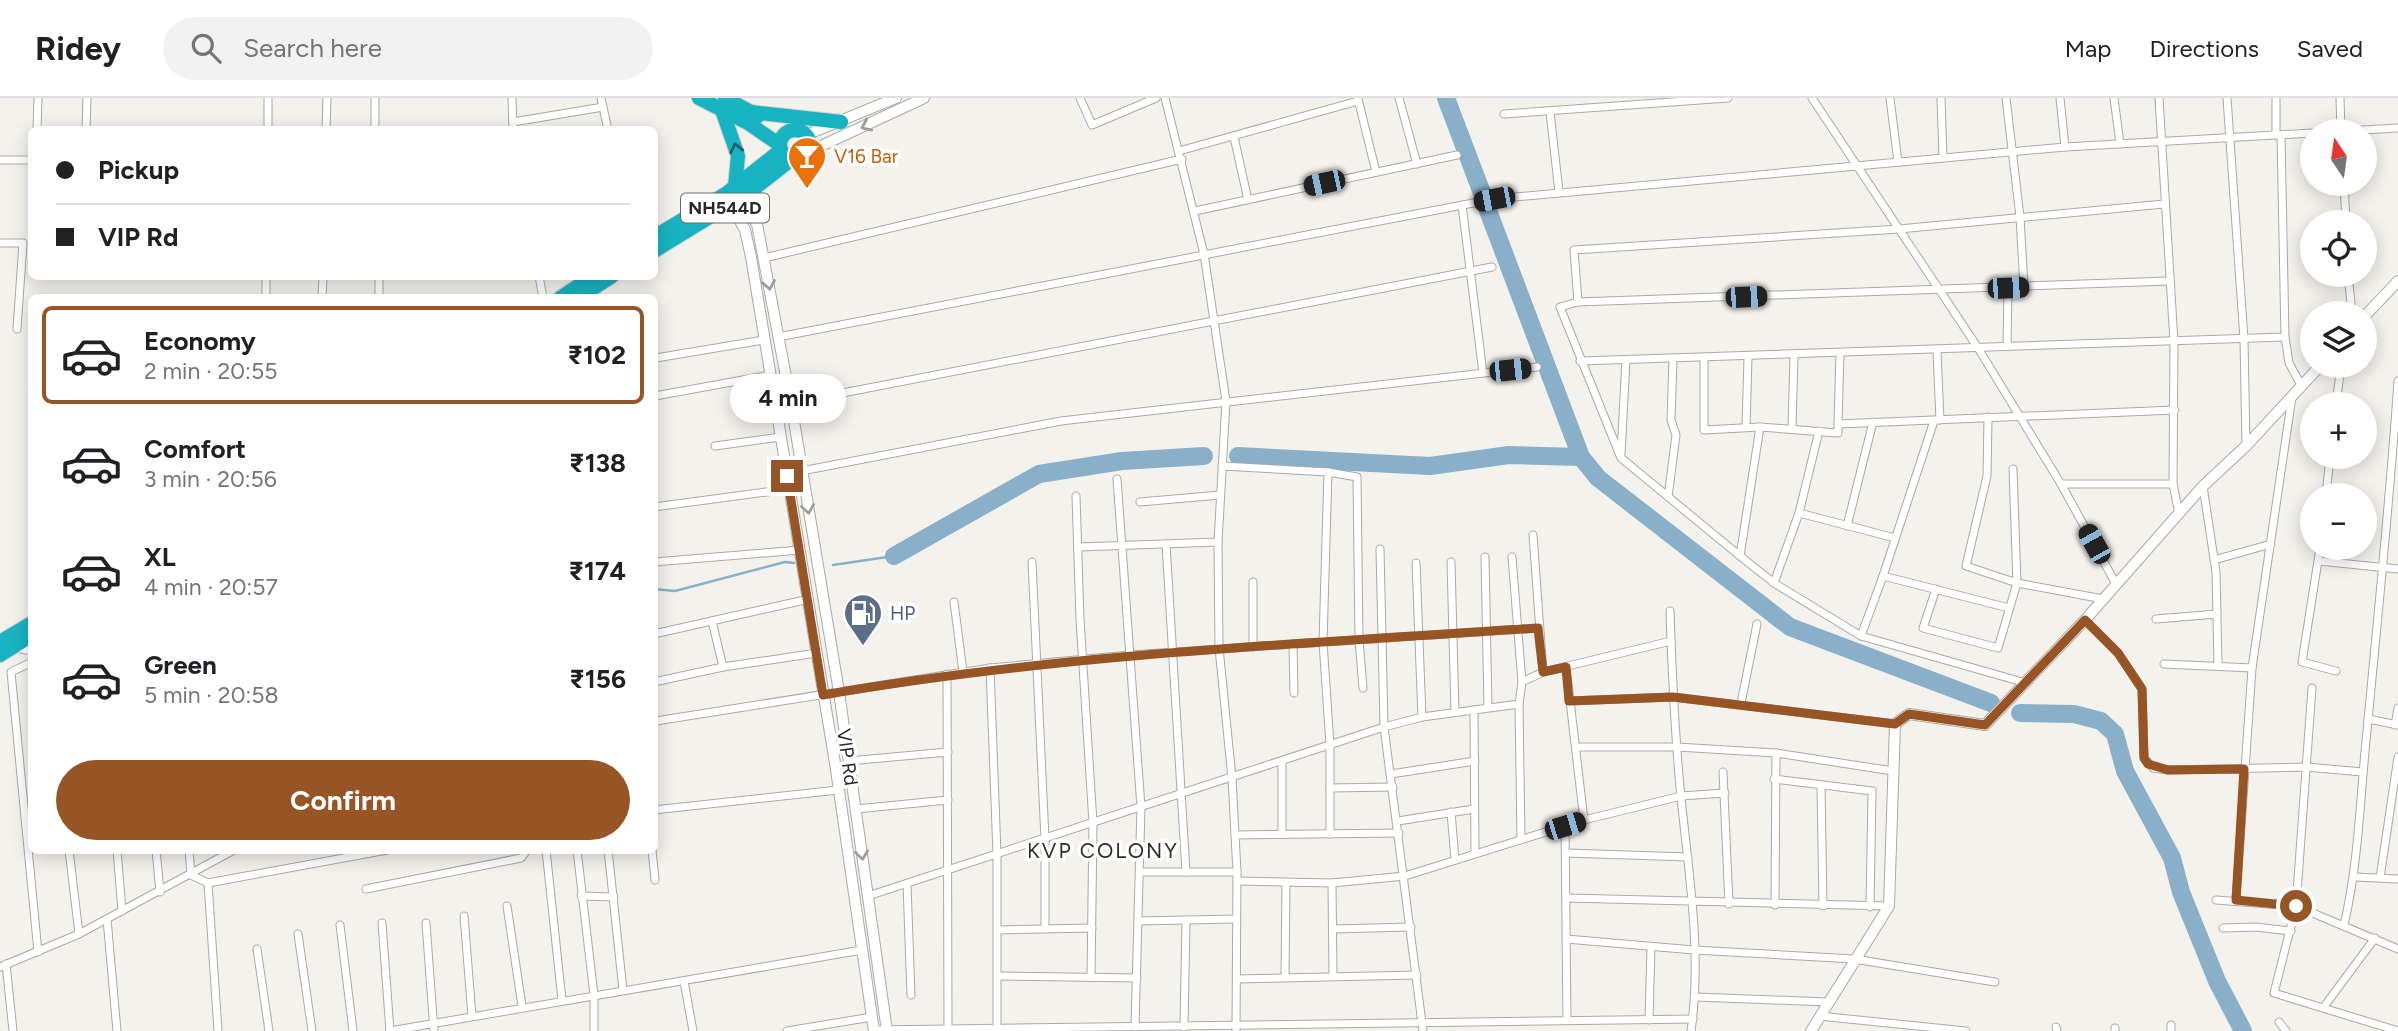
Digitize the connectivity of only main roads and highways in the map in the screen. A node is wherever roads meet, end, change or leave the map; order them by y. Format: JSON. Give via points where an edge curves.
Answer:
{"nodes":[{"id":1,"x":699,"y":98,"type":"edge"},
{"id":2,"x":724,"y":104,"type":"edge"},
{"id":3,"x":750,"y":112,"type":"junction"},
{"id":4,"x":841,"y":122,"type":"road end"},
{"id":5,"x":789,"y":131,"type":"junction"},
{"id":6,"x":784,"y":151,"type":"junction"},
{"id":7,"x":733,"y":195,"type":"junction"},
{"id":8,"x":658,"y":243,"type":"edge"},
{"id":9,"x":587,"y":280,"type":"edge"},
{"id":10,"x":606,"y":280,"type":"edge"},
{"id":11,"x":566,"y":294,"type":"edge"},
{"id":12,"x":584,"y":294,"type":"edge"},
{"id":13,"x":28,"y":627,"type":"edge"},
{"id":14,"x":28,"y":637,"type":"edge"},
{"id":15,"x":4,"y":648,"type":"edge"}],
"edges":[{"from":1,"to":2,"type":"highway"},
{"from":2,"to":3,"type":"highway"},
{"from":2,"to":6,"type":"highway"},
{"from":7,"to":2,"type":"highway","number":"NH544D","one_way":true,"via":[[738,156]]},
{"from":3,"to":4,"type":"highway"},
{"from":3,"to":5,"type":"highway"},
{"from":5,"to":6,"type":"highway","number":"NH544D","via":[[782,137]]},
{"from":5,"to":6,"type":"highway","number":"NH544D","via":[[806,135],[808,152],[801,158]]},
{"from":6,"to":7,"type":"highway","number":"NH544D"},
{"from":7,"to":8,"type":"highway","number":"NH544D"},
{"from":9,"to":11,"type":"highway"},
{"from":10,"to":12,"type":"highway"},
{"from":13,"to":15,"type":"highway"},
{"from":14,"to":15,"type":"highway"}]}
